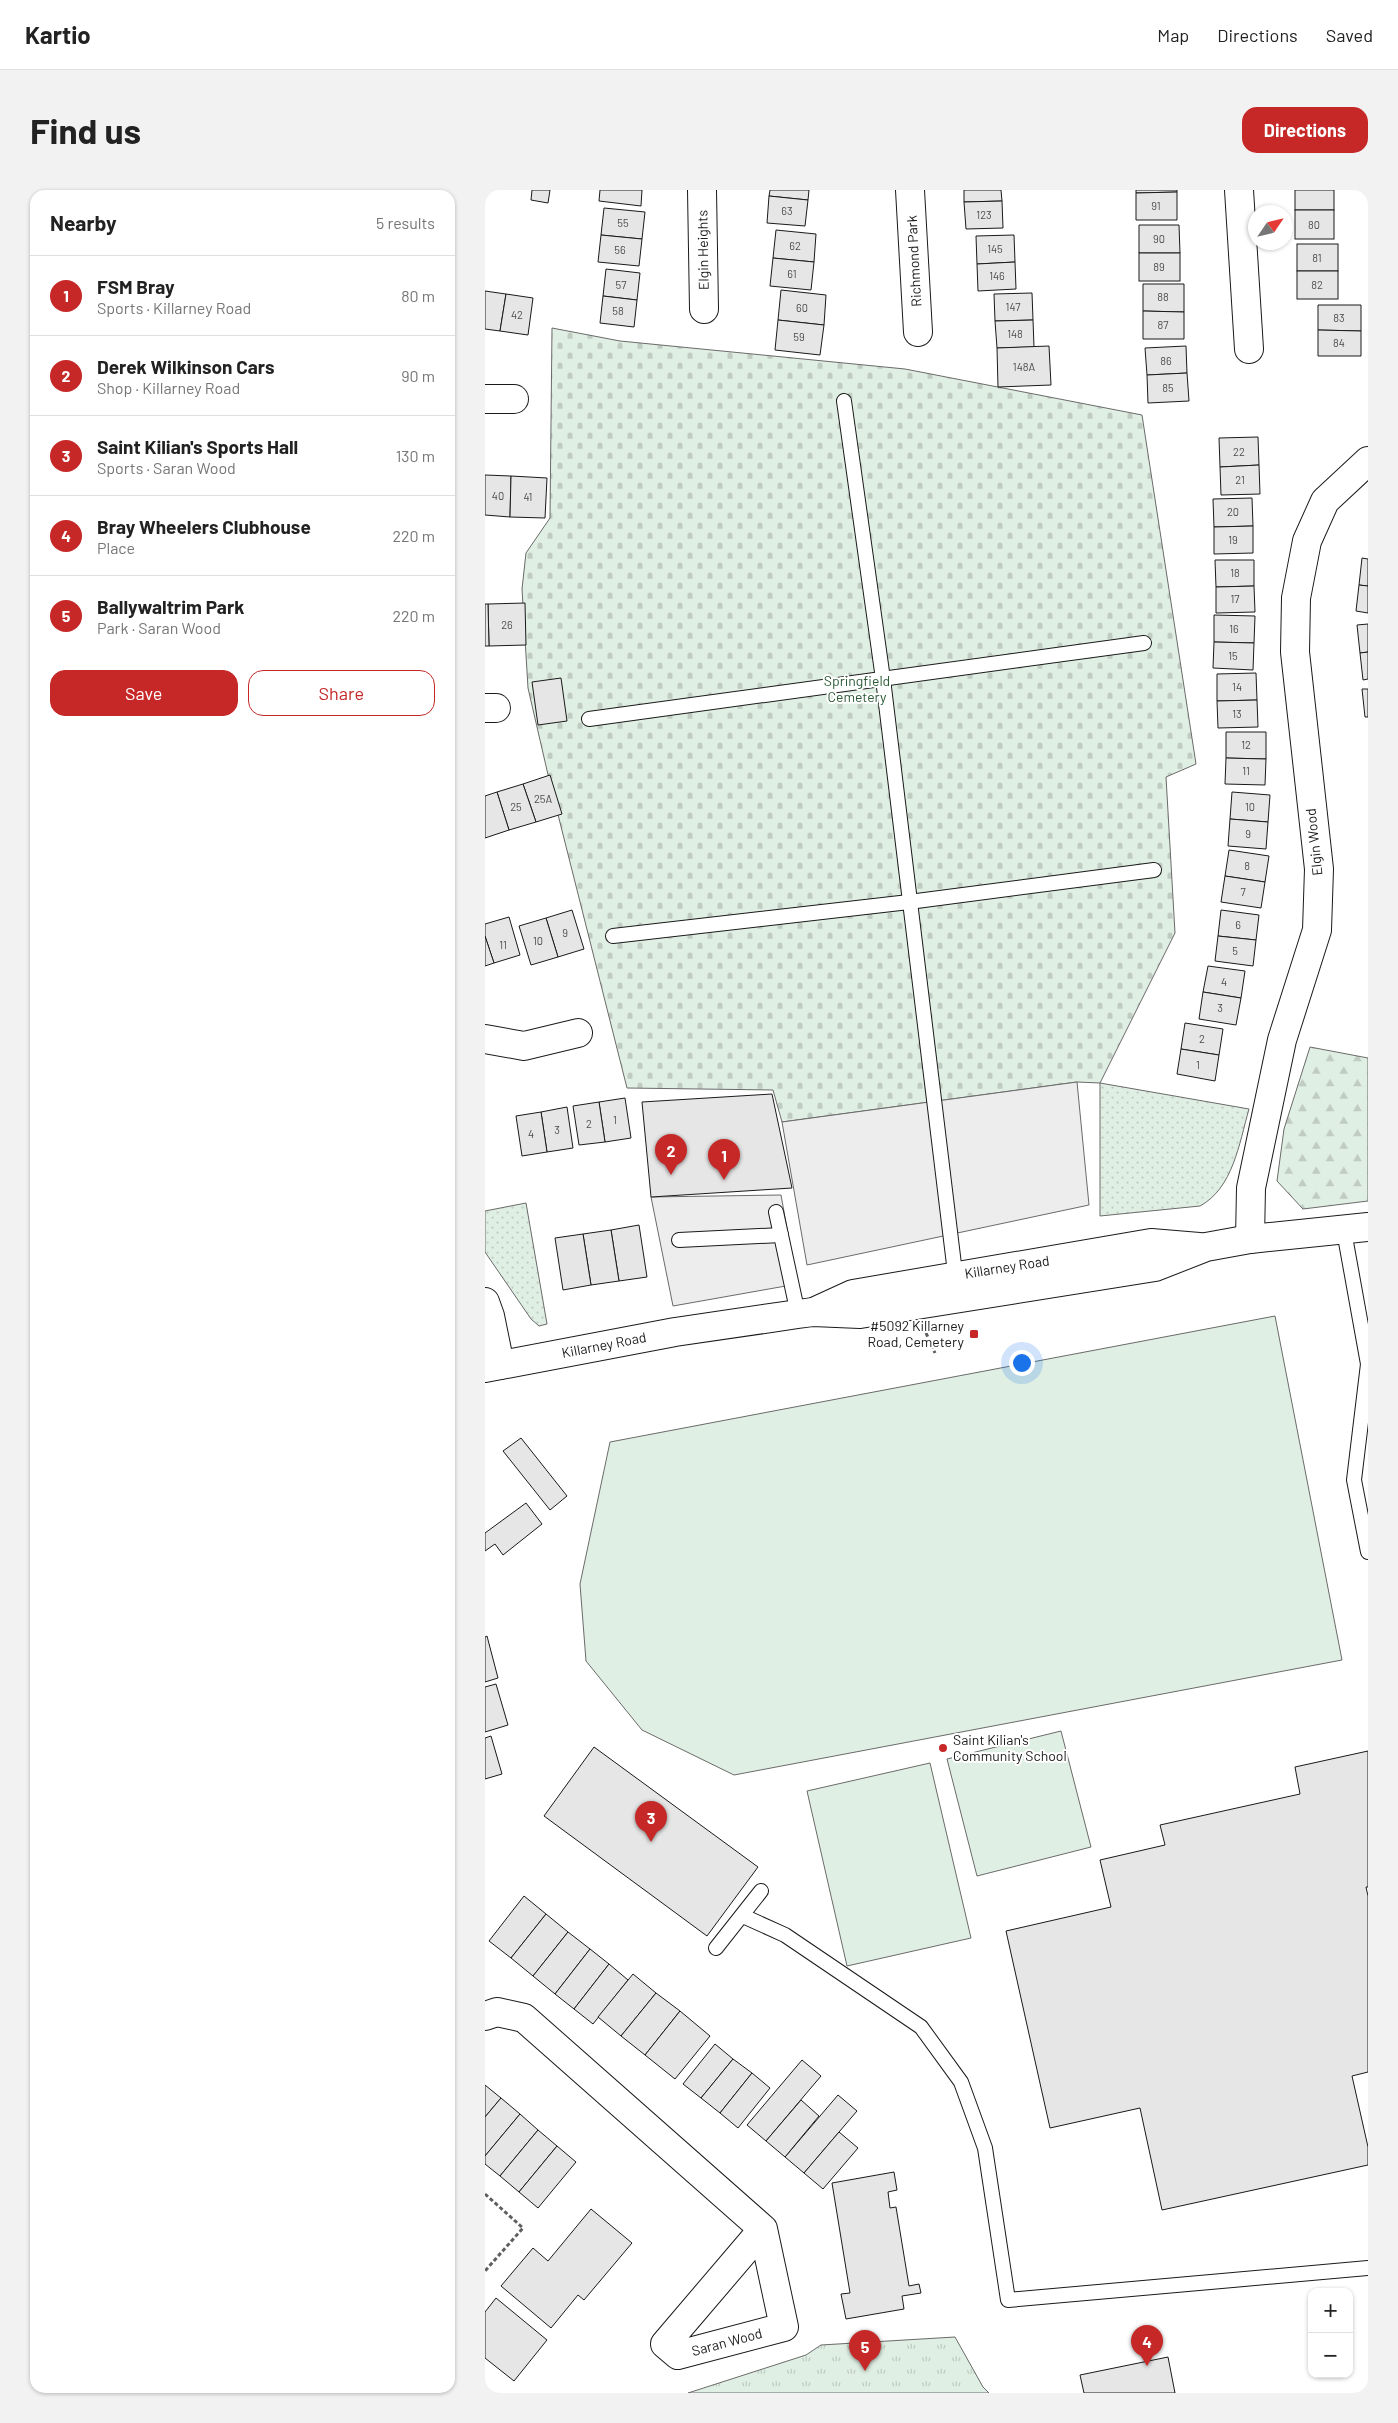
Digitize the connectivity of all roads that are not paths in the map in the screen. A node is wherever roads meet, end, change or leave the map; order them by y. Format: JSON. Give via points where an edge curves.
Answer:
{"nodes":[{"id":1,"x":702,"y":190,"type":"edge"},
{"id":2,"x":910,"y":190,"type":"edge"},
{"id":3,"x":1239,"y":190,"type":"edge"},
{"id":4,"x":704,"y":310,"type":"dead end"},
{"id":5,"x":918,"y":332,"type":"dead end"},
{"id":6,"x":1249,"y":349,"type":"dead end"},
{"id":7,"x":514,"y":398,"type":"dead end"},
{"id":8,"x":485,"y":399,"type":"edge"},
{"id":9,"x":845,"y":401,"type":"dead end"},
{"id":10,"x":1368,"y":460,"type":"edge"},
{"id":11,"x":1144,"y":643,"type":"dead end"},
{"id":12,"x":883,"y":679,"type":"junction"},
{"id":13,"x":589,"y":719,"type":"dead end"},
{"id":14,"x":1154,"y":870,"type":"dead end"},
{"id":15,"x":909,"y":902,"type":"junction"},
{"id":16,"x":613,"y":936,"type":"dead end"},
{"id":17,"x":578,"y":1033,"type":"dead end"},
{"id":18,"x":485,"y":1039,"type":"edge"},
{"id":19,"x":776,"y":1212,"type":"dead end"},
{"id":20,"x":1356,"y":1229,"type":"edge"},
{"id":21,"x":781,"y":1235,"type":"junction"},
{"id":22,"x":1250,"y":1239,"type":"junction"},
{"id":23,"x":679,"y":1240,"type":"dead end"},
{"id":24,"x":957,"y":1287,"type":"junction"},
{"id":25,"x":485,"y":1302,"type":"edge"},
{"id":26,"x":805,"y":1313,"type":"junction"},
{"id":27,"x":1368,"y":1364,"type":"edge"},
{"id":28,"x":492,"y":1367,"type":"edge"},
{"id":29,"x":1368,"y":1552,"type":"edge"},
{"id":30,"x":761,"y":1891,"type":"dead end"},
{"id":31,"x":743,"y":1916,"type":"junction"},
{"id":32,"x":716,"y":1948,"type":"dead end"},
{"id":33,"x":485,"y":2016,"type":"edge"},
{"id":34,"x":763,"y":2229,"type":"junction"},
{"id":35,"x":1368,"y":2268,"type":"edge"}],
"edges":[{"from":1,"to":4,"type":"street","name":"Elgin Heights"},
{"from":2,"to":5,"type":"street","name":"Richmond Park"},
{"from":3,"to":6,"type":"street"},
{"from":7,"to":8,"type":"street"},
{"from":9,"to":12,"type":"lane"},
{"from":10,"to":22,"type":"street","name":"Elgin Wood","via":[[1325,501],[1307,541],[1296,598],[1295,652],[1319,869],[1317,930],[1282,1040],[1251,1188]]},
{"from":11,"to":12,"type":"lane"},
{"from":12,"to":13,"type":"lane"},
{"from":12,"to":15,"type":"lane"},
{"from":14,"to":15,"type":"lane"},
{"from":15,"to":16,"type":"lane"},
{"from":15,"to":24,"type":"lane"},
{"from":17,"to":18,"type":"street","via":[[524,1046]]},
{"from":19,"to":21,"type":"lane"},
{"from":20,"to":22,"type":"street","name":"Killarney Road"},
{"from":20,"to":27,"type":"lane"},
{"from":21,"to":23,"type":"lane"},
{"from":21,"to":26,"type":"lane"},
{"from":22,"to":24,"type":"street","name":"Killarney Road","via":[[1206,1247],[1155,1267]]},
{"from":24,"to":26,"type":"street","name":"Killarney Road","via":[[853,1294]]},
{"from":25,"to":28,"type":"street","via":[[490,1316]]},
{"from":26,"to":28,"type":"street","name":"Killarney Road","via":[[675,1332]]},
{"from":27,"to":29,"type":"lane","via":[[1354,1480]]},
{"from":30,"to":31,"type":"lane"},
{"from":31,"to":32,"type":"lane"},
{"from":31,"to":35,"type":"lane","via":[[785,1935],[921,2027],[961,2082],[985,2148],[1008,2300]]},
{"from":33,"to":34,"type":"street","via":[[497,2012],[523,2018]]},
{"from":34,"to":34,"type":"street","name":"Saran Wood","via":[[784,2327],[678,2355],[665,2344]]}]}
